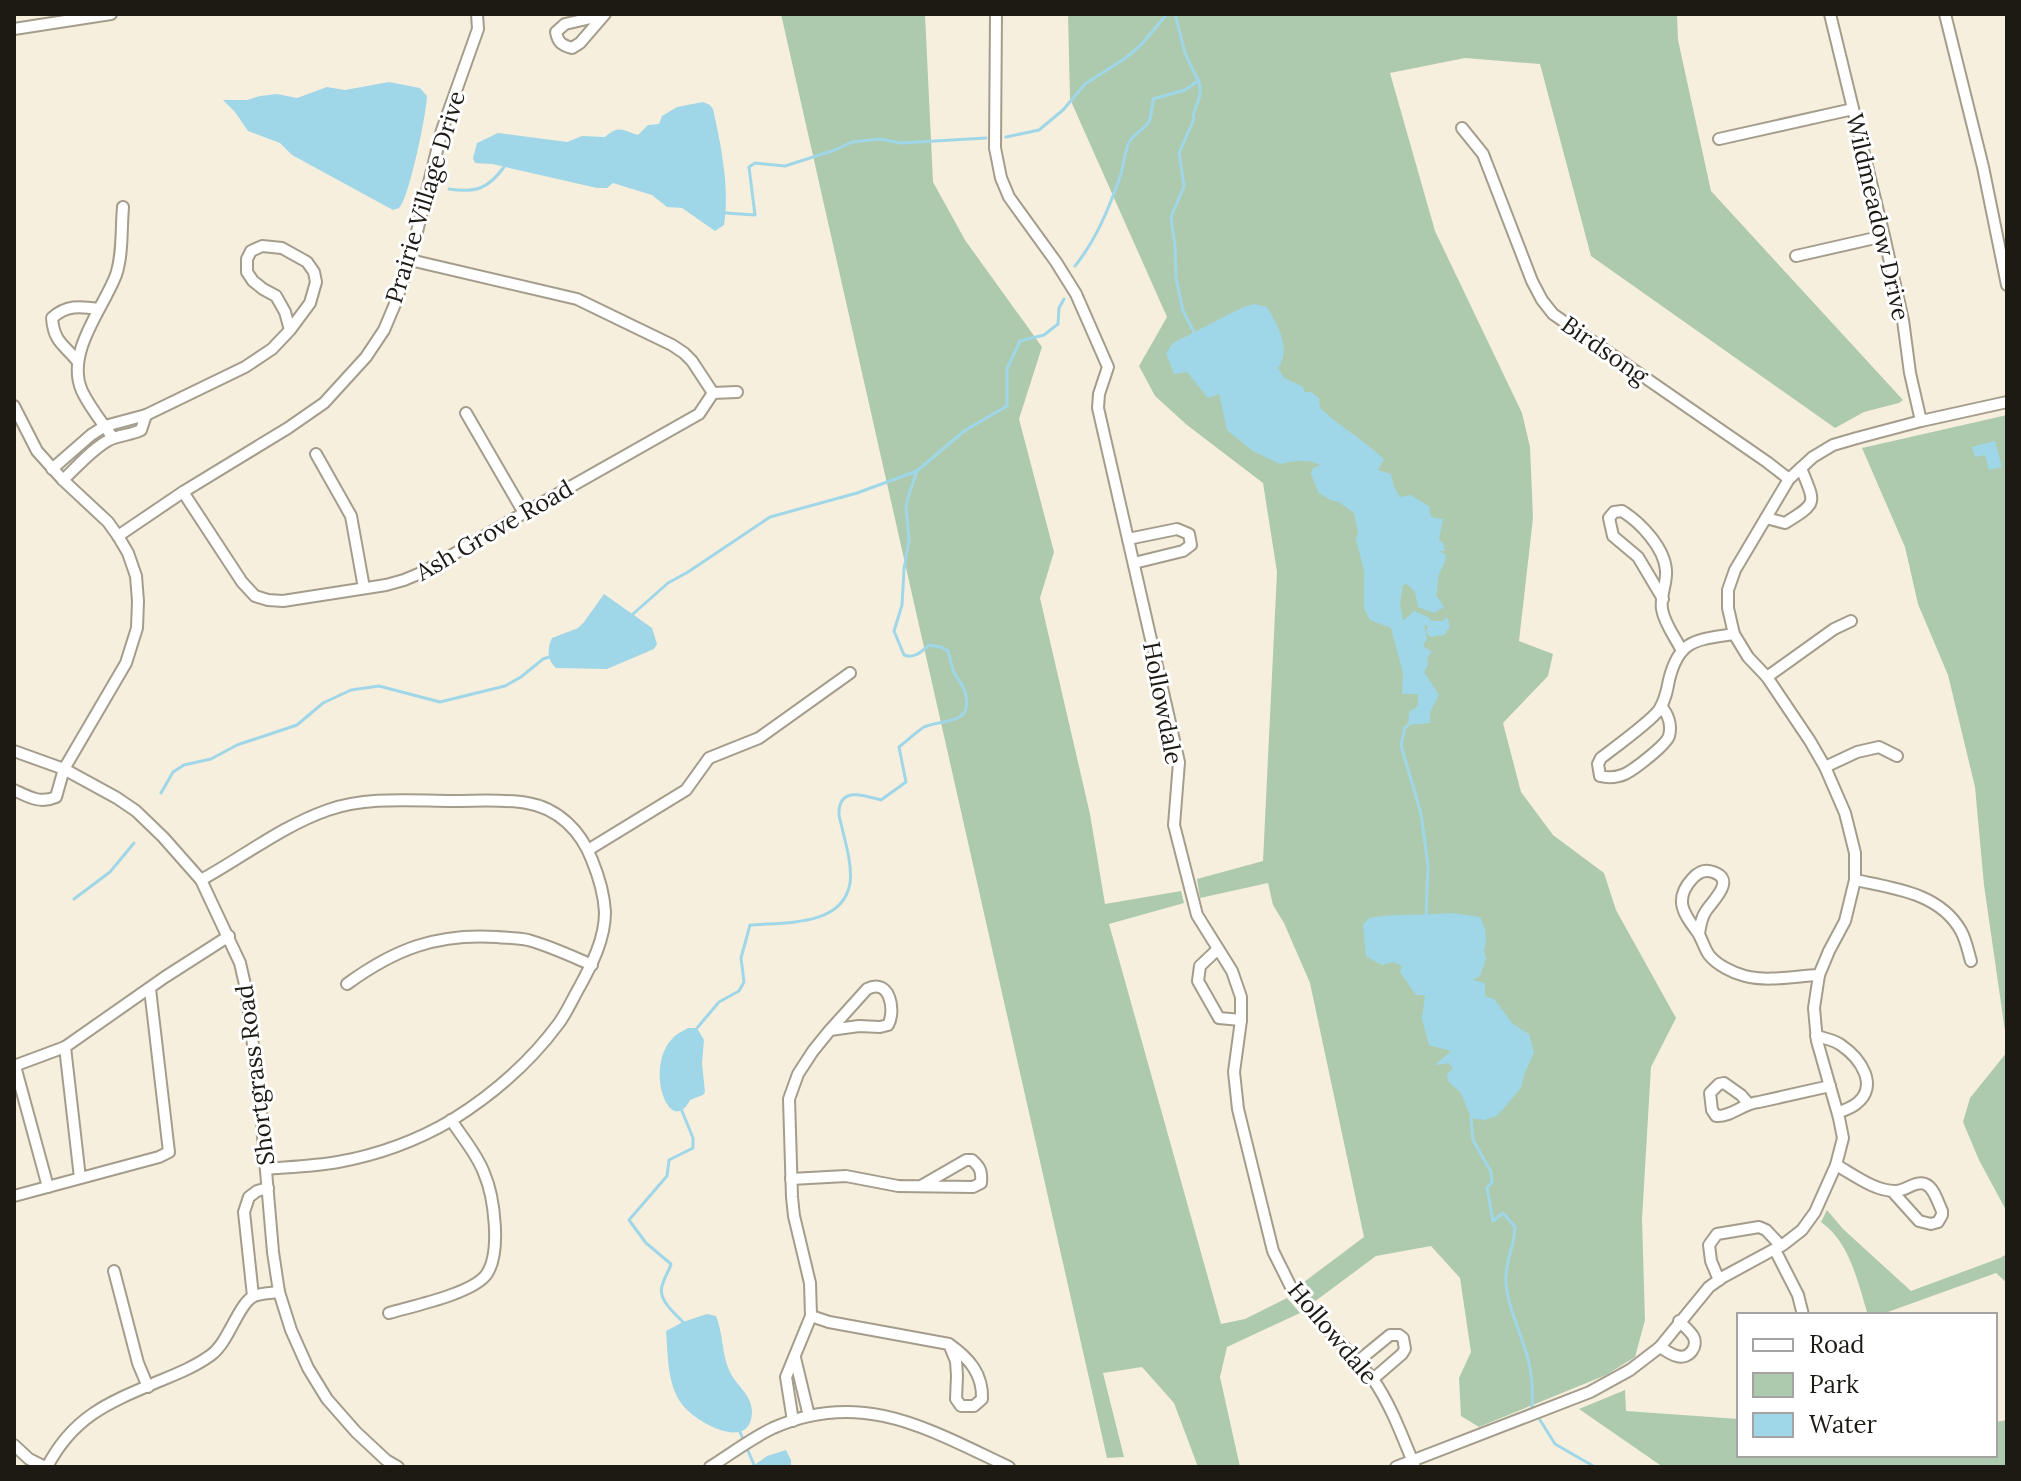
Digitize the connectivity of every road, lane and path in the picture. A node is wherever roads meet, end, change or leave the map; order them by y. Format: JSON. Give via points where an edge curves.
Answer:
{"nodes":[{"id":1,"x":24,"y":14,"type":"edge"},
{"id":2,"x":111,"y":14,"type":"edge"},
{"id":3,"x":477,"y":14,"type":"edge"},
{"id":4,"x":996,"y":14,"type":"edge"},
{"id":5,"x":1830,"y":14,"type":"edge"},
{"id":6,"x":1945,"y":14,"type":"edge"},
{"id":7,"x":29,"y":26,"type":"junction"},
{"id":8,"x":14,"y":29,"type":"edge"},
{"id":9,"x":1853,"y":109,"type":"junction"},
{"id":10,"x":1462,"y":128,"type":"dead end"},
{"id":11,"x":1719,"y":139,"type":"dead end"},
{"id":12,"x":123,"y":207,"type":"dead end"},
{"id":13,"x":1884,"y":236,"type":"junction"},
{"id":14,"x":1796,"y":256,"type":"dead end"},
{"id":15,"x":410,"y":260,"type":"junction"},
{"id":16,"x":2007,"y":285,"type":"edge"},
{"id":17,"x":98,"y":309,"type":"junction"},
{"id":18,"x":290,"y":330,"type":"junction"},
{"id":19,"x":78,"y":362,"type":"junction"},
{"id":20,"x":737,"y":392,"type":"dead end"},
{"id":21,"x":713,"y":393,"type":"junction"},
{"id":22,"x":2007,"y":402,"type":"edge"},
{"id":23,"x":14,"y":406,"type":"edge"},
{"id":24,"x":466,"y":413,"type":"dead end"},
{"id":25,"x":146,"y":415,"type":"junction"},
{"id":26,"x":1921,"y":421,"type":"junction"},
{"id":27,"x":105,"y":426,"type":"junction"},
{"id":28,"x":113,"y":438,"type":"junction"},
{"id":29,"x":86,"y":439,"type":"junction"},
{"id":30,"x":95,"y":450,"type":"junction"},
{"id":31,"x":316,"y":454,"type":"dead end"},
{"id":32,"x":1801,"y":468,"type":"junction"},
{"id":33,"x":52,"y":469,"type":"junction"},
{"id":34,"x":1789,"y":479,"type":"junction"},
{"id":35,"x":63,"y":480,"type":"junction"},
{"id":36,"x":183,"y":492,"type":"junction"},
{"id":37,"x":524,"y":513,"type":"junction"},
{"id":38,"x":1766,"y":518,"type":"junction"},
{"id":39,"x":118,"y":536,"type":"junction"},
{"id":40,"x":1128,"y":539,"type":"junction"},
{"id":41,"x":1134,"y":563,"type":"junction"},
{"id":42,"x":364,"y":588,"type":"junction"},
{"id":43,"x":1663,"y":599,"type":"junction"},
{"id":44,"x":1851,"y":621,"type":"dead end"},
{"id":45,"x":1734,"y":634,"type":"junction"},
{"id":46,"x":1681,"y":649,"type":"junction"},
{"id":47,"x":850,"y":673,"type":"dead end"},
{"id":48,"x":1767,"y":677,"type":"junction"},
{"id":49,"x":1661,"y":706,"type":"junction"},
{"id":50,"x":14,"y":751,"type":"edge"},
{"id":51,"x":1897,"y":756,"type":"dead end"},
{"id":52,"x":1825,"y":767,"type":"junction"},
{"id":53,"x":64,"y":769,"type":"junction"},
{"id":54,"x":14,"y":790,"type":"edge"},
{"id":55,"x":588,"y":850,"type":"junction"},
{"id":56,"x":201,"y":880,"type":"junction"},
{"id":57,"x":1855,"y":880,"type":"junction"},
{"id":58,"x":1699,"y":934,"type":"junction"},
{"id":59,"x":229,"y":936,"type":"junction"},
{"id":60,"x":1218,"y":949,"type":"junction"},
{"id":61,"x":1971,"y":961,"type":"dead end"},
{"id":62,"x":592,"y":965,"type":"junction"},
{"id":63,"x":1819,"y":975,"type":"junction"},
{"id":64,"x":347,"y":984,"type":"dead end"},
{"id":65,"x":150,"y":989,"type":"junction"},
{"id":66,"x":1241,"y":1020,"type":"junction"},
{"id":67,"x":830,"y":1030,"type":"junction"},
{"id":68,"x":1816,"y":1036,"type":"junction"},
{"id":69,"x":65,"y":1047,"type":"junction"},
{"id":70,"x":14,"y":1066,"type":"edge"},
{"id":71,"x":1830,"y":1086,"type":"junction"},
{"id":72,"x":1748,"y":1103,"type":"dead end"},
{"id":73,"x":1838,"y":1113,"type":"junction"},
{"id":74,"x":451,"y":1120,"type":"junction"},
{"id":75,"x":1836,"y":1165,"type":"junction"},
{"id":76,"x":266,"y":1169,"type":"junction"},
{"id":77,"x":80,"y":1178,"type":"junction"},
{"id":78,"x":791,"y":1179,"type":"junction"},
{"id":79,"x":921,"y":1186,"type":"junction"},
{"id":80,"x":48,"y":1187,"type":"junction"},
{"id":81,"x":268,"y":1188,"type":"junction"},
{"id":82,"x":1892,"y":1191,"type":"junction"},
{"id":83,"x":14,"y":1196,"type":"edge"},
{"id":84,"x":1778,"y":1248,"type":"junction"},
{"id":85,"x":114,"y":1271,"type":"dead end"},
{"id":86,"x":1719,"y":1280,"type":"junction"},
{"id":87,"x":279,"y":1292,"type":"junction"},
{"id":88,"x":253,"y":1296,"type":"junction"},
{"id":89,"x":389,"y":1313,"type":"dead end"},
{"id":90,"x":1802,"y":1313,"type":"edge"},
{"id":91,"x":811,"y":1316,"type":"junction"},
{"id":92,"x":1679,"y":1321,"type":"junction"},
{"id":93,"x":949,"y":1344,"type":"junction"},
{"id":94,"x":1660,"y":1347,"type":"junction"},
{"id":95,"x":795,"y":1356,"type":"junction"},
{"id":96,"x":1357,"y":1362,"type":"junction"},
{"id":97,"x":1373,"y":1379,"type":"junction"},
{"id":98,"x":148,"y":1387,"type":"junction"},
{"id":99,"x":809,"y":1416,"type":"junction"},
{"id":100,"x":793,"y":1421,"type":"junction"},
{"id":101,"x":14,"y":1445,"type":"edge"},
{"id":102,"x":990,"y":1463,"type":"edge"},
{"id":103,"x":1413,"y":1464,"type":"edge"},
{"id":104,"x":46,"y":1467,"type":"edge"},
{"id":105,"x":398,"y":1467,"type":"edge"},
{"id":106,"x":710,"y":1467,"type":"edge"},
{"id":107,"x":1009,"y":1467,"type":"edge"},
{"id":108,"x":1396,"y":1467,"type":"edge"}],
"edges":[{"from":1,"to":7,"type":"street"},
{"from":2,"to":7,"type":"street"},
{"from":3,"to":15,"type":"street","name":"Prairie Village Drive","via":[[478,29],[442,130]]},
{"from":4,"to":40,"type":"street","name":"Hollowdale","via":[[995,148],[1001,178],[1076,294],[1108,367],[1098,408]]},
{"from":5,"to":9,"type":"street","name":"Wildmeadow Drive"},
{"from":6,"to":16,"type":"street"},
{"from":7,"to":8,"type":"street"},
{"from":9,"to":11,"type":"street"},
{"from":9,"to":13,"type":"street","name":"Wildmeadow Drive"},
{"from":10,"to":34,"type":"street","name":"Birdsong","via":[[1483,154],[1532,281],[1553,314]]},
{"from":12,"to":17,"type":"street","via":[[119,262]]},
{"from":13,"to":14,"type":"street"},
{"from":13,"to":26,"type":"street","name":"Wildmeadow Drive"},
{"from":15,"to":21,"type":"street","via":[[594,306],[684,353]]},
{"from":15,"to":36,"type":"street","name":"Prairie Village Drive","via":[[384,330],[344,383],[288,428]]},
{"from":17,"to":19,"type":"street"},
{"from":17,"to":19,"type":"street","via":[[70,307],[52,318],[59,344]]},
{"from":18,"to":18,"type":"street","via":[[276,296],[247,272],[251,251],[262,246],[282,248],[314,272],[310,303]]},
{"from":18,"to":25,"type":"street","via":[[245,367]]},
{"from":19,"to":27,"type":"street","via":[[82,391]]},
{"from":20,"to":21,"type":"street"},
{"from":21,"to":37,"type":"street","name":"Ash Grove Road","via":[[699,414]]},
{"from":22,"to":26,"type":"street"},
{"from":23,"to":33,"type":"street"},
{"from":24,"to":37,"type":"street"},
{"from":25,"to":27,"type":"street"},
{"from":25,"to":28,"type":"street","via":[[141,430]]},
{"from":26,"to":32,"type":"street","via":[[1833,445]]},
{"from":27,"to":28,"type":"street"},
{"from":27,"to":29,"type":"street"},
{"from":28,"to":30,"type":"street"},
{"from":29,"to":30,"type":"street"},
{"from":29,"to":33,"type":"street"},
{"from":30,"to":35,"type":"street"},
{"from":31,"to":42,"type":"street","via":[[351,516]]},
{"from":32,"to":34,"type":"street"},
{"from":32,"to":38,"type":"street","via":[[1811,494],[1809,508],[1785,523]]},
{"from":33,"to":35,"type":"street"},
{"from":34,"to":38,"type":"street"},
{"from":35,"to":39,"type":"street"},
{"from":36,"to":39,"type":"street","name":"Prairie Village Drive"},
{"from":36,"to":42,"type":"street","name":"Ash Grove Road","via":[[255,596],[283,601]]},
{"from":37,"to":42,"type":"street","name":"Ash Grove Road","via":[[423,572]]},
{"from":38,"to":45,"type":"street","via":[[1728,590]]},
{"from":39,"to":53,"type":"street","via":[[136,576],[137,628],[126,663]]},
{"from":40,"to":41,"type":"street","name":"Hollowdale"},
{"from":40,"to":41,"type":"street","via":[[1177,529],[1189,534],[1191,545],[1183,551]]},
{"from":41,"to":60,"type":"street","name":"Hollowdale","via":[[1179,762],[1174,825],[1197,915]]},
{"from":43,"to":43,"type":"street","via":[[1664,559],[1634,518],[1614,512],[1609,518],[1613,536],[1638,557]]},
{"from":43,"to":46,"type":"street","via":[[1662,609]]},
{"from":44,"to":48,"type":"street"},
{"from":45,"to":46,"type":"street"},
{"from":45,"to":48,"type":"street"},
{"from":46,"to":49,"type":"street"},
{"from":47,"to":55,"type":"street","via":[[759,738],[709,758],[686,790]]},
{"from":48,"to":52,"type":"street"},
{"from":49,"to":49,"type":"street","via":[[1601,758],[1600,776],[1626,774],[1662,746],[1669,737],[1669,720]]},
{"from":50,"to":53,"type":"street","name":"Shortgrass Road"},
{"from":51,"to":52,"type":"street","via":[[1879,747]]},
{"from":52,"to":57,"type":"street","via":[[1852,835]]},
{"from":53,"to":54,"type":"street","via":[[56,797],[46,802]]},
{"from":53,"to":56,"type":"street","name":"Shortgrass Road","via":[[136,811]]},
{"from":55,"to":56,"type":"street","via":[[565,820],[528,803],[379,801],[350,804],[306,819]]},
{"from":55,"to":62,"type":"street","via":[[605,914]]},
{"from":56,"to":59,"type":"street","name":"Shortgrass Road"},
{"from":57,"to":61,"type":"street","via":[[1930,901],[1950,915]]},
{"from":57,"to":63,"type":"street","via":[[1845,921]]},
{"from":58,"to":58,"type":"street","via":[[1689,923],[1682,899],[1695,875],[1710,871],[1723,881],[1722,891],[1706,911]]},
{"from":58,"to":63,"type":"street","via":[[1708,955],[1743,976]]},
{"from":59,"to":65,"type":"street"},
{"from":59,"to":76,"type":"street","name":"Shortgrass Road","via":[[246,989]]},
{"from":60,"to":66,"type":"street","name":"Hollowdale","via":[[1241,997]]},
{"from":60,"to":66,"type":"street","via":[[1200,966],[1198,981],[1219,1018]]},
{"from":62,"to":64,"type":"street","via":[[524,939],[470,935],[403,951]]},
{"from":62,"to":74,"type":"street","via":[[560,1022],[509,1078]]},
{"from":63,"to":68,"type":"street"},
{"from":65,"to":69,"type":"street"},
{"from":65,"to":77,"type":"street","via":[[169,1152]]},
{"from":66,"to":96,"type":"street","name":"Hollowdale","via":[[1234,1072],[1238,1109],[1273,1251],[1292,1289]]},
{"from":67,"to":67,"type":"street","via":[[867,989],[881,986],[887,992],[893,1014],[888,1025]]},
{"from":67,"to":78,"type":"street","via":[[798,1074],[789,1099]]},
{"from":68,"to":71,"type":"street"},
{"from":68,"to":73,"type":"street","via":[[1843,1046],[1868,1078],[1863,1097]]},
{"from":69,"to":70,"type":"street"},
{"from":69,"to":77,"type":"street"},
{"from":70,"to":80,"type":"street"},
{"from":71,"to":72,"type":"street"},
{"from":71,"to":73,"type":"street"},
{"from":73,"to":75,"type":"street","via":[[1843,1138]]},
{"from":74,"to":76,"type":"street","via":[[368,1155]]},
{"from":74,"to":89,"type":"street","via":[[489,1186],[496,1228],[487,1274],[454,1294]]},
{"from":75,"to":82,"type":"street"},
{"from":75,"to":84,"type":"street","via":[[1815,1212]]},
{"from":76,"to":81,"type":"street","name":"Shortgrass Road"},
{"from":77,"to":80,"type":"street"},
{"from":78,"to":79,"type":"street","via":[[846,1176]]},
{"from":78,"to":91,"type":"street"},
{"from":79,"to":79,"type":"street","via":[[966,1160],[982,1172],[981,1183],[973,1187]]},
{"from":80,"to":83,"type":"street"},
{"from":81,"to":87,"type":"street","name":"Shortgrass Road"},
{"from":81,"to":88,"type":"street","via":[[249,1197],[244,1212]]},
{"from":82,"to":82,"type":"street","via":[[1930,1186],[1942,1211],[1938,1222],[1919,1221]]},
{"from":84,"to":86,"type":"street"},
{"from":84,"to":86,"type":"street","via":[[1759,1227],[1717,1234],[1709,1245]]},
{"from":84,"to":90,"type":"street"},
{"from":85,"to":98,"type":"street"},
{"from":86,"to":92,"type":"street"},
{"from":87,"to":88,"type":"street"},
{"from":87,"to":105,"type":"street","name":"Shortgrass Road","via":[[308,1368],[327,1399]]},
{"from":88,"to":98,"type":"street","via":[[214,1353]]},
{"from":91,"to":93,"type":"street"},
{"from":91,"to":95,"type":"street"},
{"from":92,"to":94,"type":"street"},
{"from":92,"to":94,"type":"street","via":[[1694,1338],[1692,1351],[1680,1357]]},
{"from":93,"to":93,"type":"street","via":[[956,1361],[956,1399],[961,1406],[974,1406],[982,1394],[977,1372]]},
{"from":94,"to":103,"type":"street","via":[[1590,1392]]},
{"from":95,"to":99,"type":"street"},
{"from":95,"to":100,"type":"street","via":[[786,1377]]},
{"from":96,"to":97,"type":"street","name":"Hollowdale"},
{"from":96,"to":97,"type":"street","via":[[1390,1335],[1403,1338],[1402,1354]]},
{"from":97,"to":103,"type":"street","name":"Hollowdale"},
{"from":98,"to":104,"type":"street","via":[[83,1419]]},
{"from":99,"to":100,"type":"street"},
{"from":99,"to":102,"type":"street","via":[[856,1413],[901,1419]]},
{"from":100,"to":106,"type":"street","via":[[759,1435]]},
{"from":101,"to":104,"type":"street"},
{"from":102,"to":107,"type":"street"},
{"from":103,"to":108,"type":"street"}]}
